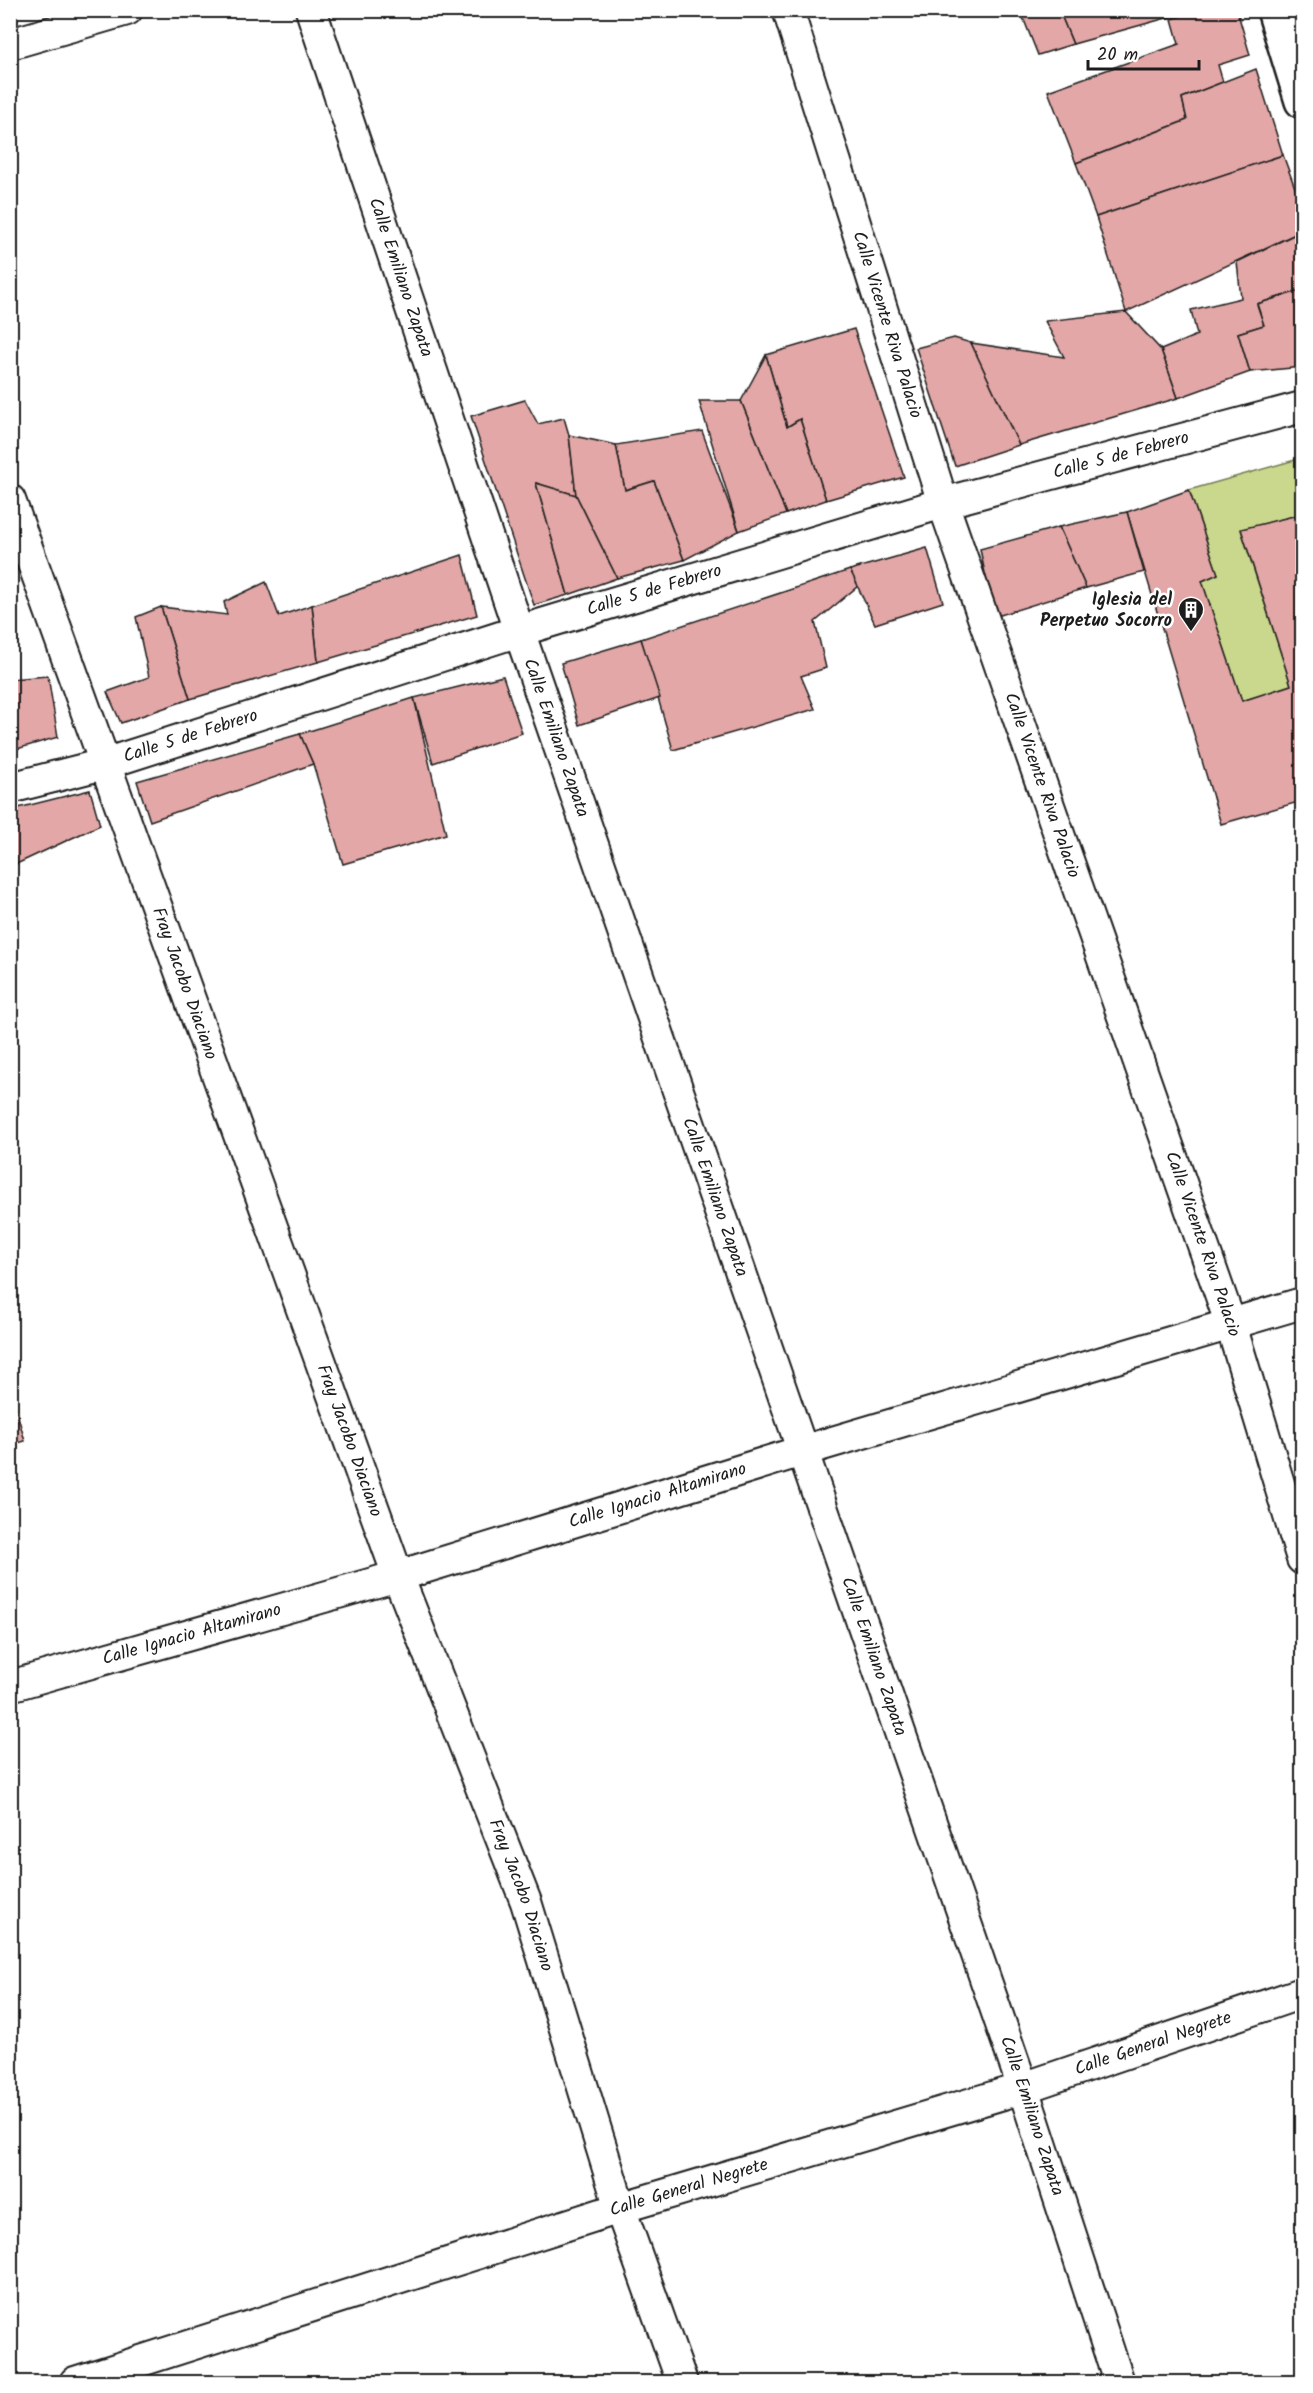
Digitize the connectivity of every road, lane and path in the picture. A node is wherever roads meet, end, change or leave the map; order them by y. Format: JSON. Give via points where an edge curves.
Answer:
{"nodes":[{"id":1,"x":127,"y":10,"type":"edge"},
{"id":2,"x":311,"y":10,"type":"edge"},
{"id":3,"x":788,"y":10,"type":"edge"},
{"id":4,"x":1274,"y":10,"type":"edge"},
{"id":5,"x":10,"y":44,"type":"edge"},
{"id":6,"x":1302,"y":100,"type":"edge"},
{"id":7,"x":1302,"y":407,"type":"edge"},
{"id":8,"x":10,"y":500,"type":"edge"},
{"id":9,"x":943,"y":503,"type":"junction"},
{"id":10,"x":519,"y":631,"type":"junction"},
{"id":11,"x":104,"y":764,"type":"junction"},
{"id":12,"x":10,"y":788,"type":"edge"},
{"id":13,"x":1302,"y":1303,"type":"edge"},
{"id":14,"x":1231,"y":1325,"type":"junction"},
{"id":15,"x":802,"y":1451,"type":"junction"},
{"id":16,"x":1302,"y":1559,"type":"edge"},
{"id":17,"x":398,"y":1575,"type":"junction"},
{"id":18,"x":10,"y":1686,"type":"edge"},
{"id":19,"x":1302,"y":1993,"type":"edge"},
{"id":20,"x":1023,"y":2088,"type":"junction"},
{"id":21,"x":620,"y":2208,"type":"junction"},
{"id":22,"x":75,"y":2382,"type":"edge"},
{"id":23,"x":682,"y":2382,"type":"edge"},
{"id":24,"x":1119,"y":2382,"type":"edge"}],
"edges":[{"from":1,"to":5,"type":"street"},
{"from":2,"to":10,"type":"street","name":"Calle Emiliano Zapata"},
{"from":3,"to":9,"type":"street","name":"Calle Vicente Riva Palacio"},
{"from":4,"to":6,"type":"main road"},
{"from":7,"to":9,"type":"street","name":"Calle 5 de Febrero"},
{"from":8,"to":11,"type":"street","name":"Fray Jacobo Diaciano"},
{"from":9,"to":10,"type":"street","name":"Calle 5 de Febrero"},
{"from":9,"to":14,"type":"street","name":"Calle Vicente Riva Palacio"},
{"from":10,"to":11,"type":"street","name":"Calle 5 de Febrero"},
{"from":10,"to":15,"type":"street","name":"Calle Emiliano Zapata"},
{"from":11,"to":12,"type":"street","name":"Calle 5 de Febrero"},
{"from":11,"to":17,"type":"street","name":"Fray Jacobo Diaciano"},
{"from":13,"to":14,"type":"street","name":"Calle Ignacio Altamirano"},
{"from":14,"to":15,"type":"street","name":"Calle Ignacio Altamirano"},
{"from":14,"to":16,"type":"street","name":"Calle Vicente Riva Palacio"},
{"from":15,"to":17,"type":"street","name":"Calle Ignacio Altamirano"},
{"from":15,"to":20,"type":"street","name":"Calle Emiliano Zapata"},
{"from":17,"to":18,"type":"street","name":"Calle Ignacio Altamirano"},
{"from":17,"to":21,"type":"street","name":"Fray Jacobo Diaciano","via":[[526,1902]]},
{"from":19,"to":20,"type":"street","name":"Calle General Negrete"},
{"from":20,"to":21,"type":"street","name":"Calle General Negrete"},
{"from":20,"to":24,"type":"street","name":"Calle Emiliano Zapata"},
{"from":21,"to":22,"type":"street","name":"Calle General Negrete"},
{"from":21,"to":23,"type":"street","name":"Fray Jacobo Diaciano"}]}
